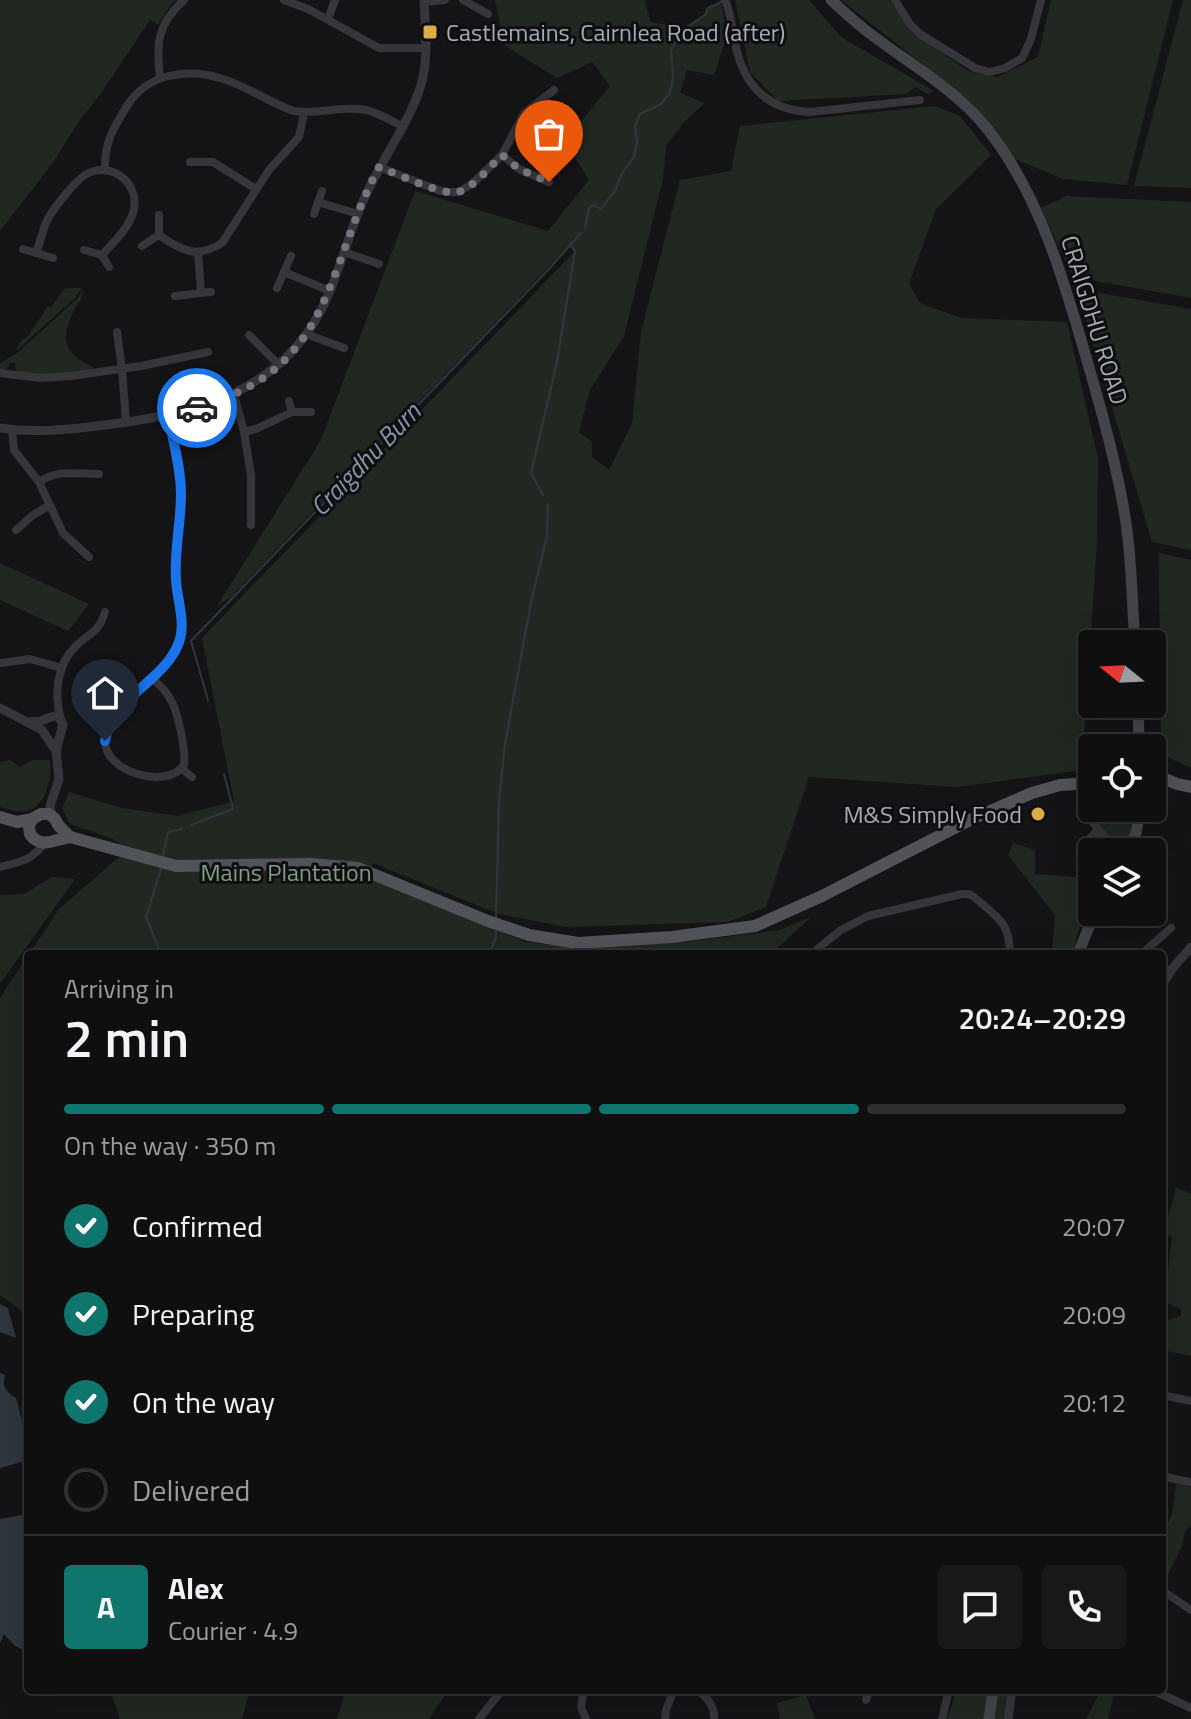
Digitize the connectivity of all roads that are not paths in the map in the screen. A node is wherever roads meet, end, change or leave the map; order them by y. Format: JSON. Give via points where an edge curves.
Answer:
{"nodes":[{"id":1,"x":184,"y":0,"type":"edge"},
{"id":2,"x":284,"y":0,"type":"edge"},
{"id":3,"x":335,"y":0,"type":"edge"},
{"id":4,"x":445,"y":0,"type":"edge"},
{"id":5,"x":463,"y":0,"type":"edge"},
{"id":6,"x":725,"y":0,"type":"edge"},
{"id":7,"x":831,"y":0,"type":"edge"},
{"id":8,"x":895,"y":0,"type":"edge"},
{"id":9,"x":1041,"y":0,"type":"edge"},
{"id":10,"x":424,"y":1,"type":"edge"},
{"id":11,"x":488,"y":14,"type":"dead end"},
{"id":12,"x":328,"y":19,"type":"junction"},
{"id":13,"x":426,"y":48,"type":"junction"},
{"id":14,"x":160,"y":78,"type":"junction"},
{"id":15,"x":554,"y":90,"type":"dead end"},
{"id":16,"x":920,"y":100,"type":"dead end"},
{"id":17,"x":304,"y":112,"type":"junction"},
{"id":18,"x":402,"y":126,"type":"junction"},
{"id":19,"x":502,"y":155,"type":"junction"},
{"id":20,"x":190,"y":162,"type":"dead end"},
{"id":21,"x":379,"y":167,"type":"junction"},
{"id":22,"x":105,"y":170,"type":"junction"},
{"id":23,"x":549,"y":182,"type":"dead end"},
{"id":24,"x":256,"y":189,"type":"junction"},
{"id":25,"x":322,"y":191,"type":"dead end"},
{"id":26,"x":318,"y":202,"type":"junction"},
{"id":27,"x":314,"y":214,"type":"dead end"},
{"id":28,"x":358,"y":214,"type":"junction"},
{"id":29,"x":159,"y":215,"type":"dead end"},
{"id":30,"x":159,"y":235,"type":"junction"},
{"id":31,"x":142,"y":246,"type":"dead end"},
{"id":32,"x":367,"y":248,"type":"dead end"},
{"id":33,"x":23,"y":249,"type":"dead end"},
{"id":34,"x":84,"y":250,"type":"dead end"},
{"id":35,"x":198,"y":252,"type":"junction"},
{"id":36,"x":344,"y":252,"type":"junction"},
{"id":37,"x":36,"y":253,"type":"junction"},
{"id":38,"x":102,"y":255,"type":"junction"},
{"id":39,"x":291,"y":256,"type":"dead end"},
{"id":40,"x":53,"y":258,"type":"dead end"},
{"id":41,"x":363,"y":258,"type":"junction"},
{"id":42,"x":379,"y":264,"type":"dead end"},
{"id":43,"x":109,"y":267,"type":"dead end"},
{"id":44,"x":284,"y":272,"type":"junction"},
{"id":45,"x":277,"y":288,"type":"dead end"},
{"id":46,"x":330,"y":291,"type":"junction"},
{"id":47,"x":175,"y":296,"type":"dead end"},
{"id":48,"x":117,"y":332,"type":"dead end"},
{"id":49,"x":333,"y":333,"type":"dead end"},
{"id":50,"x":306,"y":334,"type":"junction"},
{"id":51,"x":249,"y":335,"type":"dead end"},
{"id":52,"x":330,"y":343,"type":"junction"},
{"id":53,"x":344,"y":348,"type":"dead end"},
{"id":54,"x":208,"y":352,"type":"dead end"},
{"id":55,"x":279,"y":365,"type":"junction"},
{"id":56,"x":122,"y":369,"type":"junction"},
{"id":57,"x":0,"y":373,"type":"edge"},
{"id":58,"x":234,"y":395,"type":"junction"},
{"id":59,"x":289,"y":401,"type":"dead end"},
{"id":60,"x":292,"y":412,"type":"junction"},
{"id":61,"x":311,"y":412,"type":"dead end"},
{"id":62,"x":168,"y":415,"type":"junction"},
{"id":63,"x":126,"y":422,"type":"junction"},
{"id":64,"x":0,"y":428,"type":"edge"},
{"id":65,"x":12,"y":430,"type":"junction"},
{"id":66,"x":244,"y":432,"type":"junction"},
{"id":67,"x":99,"y":474,"type":"dead end"},
{"id":68,"x":39,"y":482,"type":"junction"},
{"id":69,"x":50,"y":505,"type":"junction"},
{"id":70,"x":251,"y":511,"type":"junction"},
{"id":71,"x":263,"y":511,"type":"dead end"},
{"id":72,"x":251,"y":525,"type":"dead end"},
{"id":73,"x":16,"y":530,"type":"dead end"},
{"id":74,"x":89,"y":557,"type":"dead end"},
{"id":75,"x":105,"y":612,"type":"dead end"},
{"id":76,"x":1134,"y":630,"type":"edge"},
{"id":77,"x":0,"y":663,"type":"edge"},
{"id":78,"x":62,"y":668,"type":"junction"},
{"id":79,"x":152,"y":678,"type":"junction"},
{"id":80,"x":57,"y":705,"type":"junction"},
{"id":81,"x":0,"y":708,"type":"edge"},
{"id":82,"x":61,"y":720,"type":"junction"},
{"id":83,"x":46,"y":726,"type":"junction"},
{"id":84,"x":59,"y":736,"type":"junction"},
{"id":85,"x":56,"y":751,"type":"junction"},
{"id":86,"x":182,"y":769,"type":"junction"},
{"id":87,"x":192,"y":777,"type":"dead end"},
{"id":88,"x":1166,"y":778,"type":"edge"},
{"id":89,"x":1078,"y":784,"type":"edge"},
{"id":90,"x":1177,"y":784,"type":"junction"},
{"id":91,"x":1191,"y":787,"type":"edge"},
{"id":92,"x":1166,"y":789,"type":"edge"},
{"id":93,"x":47,"y":816,"type":"junction"},
{"id":94,"x":0,"y":817,"type":"edge"},
{"id":95,"x":17,"y":822,"type":"junction"},
{"id":96,"x":1092,"y":822,"type":"edge"},
{"id":97,"x":1098,"y":830,"type":"junction"},
{"id":98,"x":70,"y":837,"type":"junction"},
{"id":99,"x":1090,"y":838,"type":"edge"},
{"id":100,"x":1105,"y":838,"type":"edge"},
{"id":101,"x":40,"y":839,"type":"junction"},
{"id":102,"x":0,"y":867,"type":"edge"},
{"id":103,"x":1089,"y":926,"type":"edge"},
{"id":104,"x":1171,"y":928,"type":"dead end"},
{"id":105,"x":1191,"y":947,"type":"edge"},
{"id":106,"x":816,"y":950,"type":"edge"},
{"id":107,"x":1010,"y":950,"type":"edge"},
{"id":108,"x":1080,"y":950,"type":"edge"},
{"id":109,"x":1147,"y":950,"type":"edge"},
{"id":110,"x":1166,"y":979,"type":"edge"},
{"id":111,"x":1166,"y":1396,"type":"edge"},
{"id":112,"x":1191,"y":1401,"type":"edge"},
{"id":113,"x":1166,"y":1477,"type":"edge"},
{"id":114,"x":1189,"y":1482,"type":"dead end"},
{"id":115,"x":1166,"y":1593,"type":"edge"},
{"id":116,"x":1191,"y":1610,"type":"edge"},
{"id":117,"x":499,"y":1694,"type":"edge"},
{"id":118,"x":583,"y":1694,"type":"edge"},
{"id":119,"x":672,"y":1694,"type":"edge"},
{"id":120,"x":703,"y":1694,"type":"edge"},
{"id":121,"x":948,"y":1694,"type":"edge"},
{"id":122,"x":992,"y":1694,"type":"edge"},
{"id":123,"x":1011,"y":1694,"type":"edge"},
{"id":124,"x":1161,"y":1694,"type":"edge"},
{"id":125,"x":1191,"y":1708,"type":"edge"},
{"id":126,"x":479,"y":1719,"type":"edge"},
{"id":127,"x":586,"y":1719,"type":"edge"},
{"id":128,"x":665,"y":1719,"type":"edge"},
{"id":129,"x":714,"y":1719,"type":"edge"},
{"id":130,"x":942,"y":1719,"type":"edge"},
{"id":131,"x":989,"y":1719,"type":"edge"},
{"id":132,"x":1008,"y":1719,"type":"edge"}],
"edges":[{"from":1,"to":14,"type":"street","via":[[159,33]]},
{"from":2,"to":12,"type":"street"},
{"from":3,"to":12,"type":"street"},
{"from":4,"to":10,"type":"street"},
{"from":5,"to":11,"type":"street"},
{"from":6,"to":16,"type":"street","via":[[744,75],[777,106],[830,111]]},
{"from":7,"to":76,"type":"main road","name":"CRAIGDHU ROAD","via":[[970,109],[1010,163],[1035,211],[1065,283],[1114,467],[1126,522]]},
{"from":8,"to":9,"type":"street","via":[[920,34],[990,72],[1022,58]]},
{"from":10,"to":13,"type":"street"},
{"from":12,"to":13,"type":"street","via":[[379,48]]},
{"from":13,"to":18,"type":"street","via":[[422,83]]},
{"from":14,"to":17,"type":"street","via":[[177,73],[219,77]]},
{"from":14,"to":22,"type":"street","via":[[134,96],[118,120],[105,150]]},
{"from":15,"to":19,"type":"street","via":[[524,113]]},
{"from":17,"to":18,"type":"street","via":[[363,110]]},
{"from":17,"to":24,"type":"street","via":[[296,143]]},
{"from":18,"to":21,"type":"street"},
{"from":19,"to":21,"type":"street","via":[[473,183],[453,193]]},
{"from":19,"to":23,"type":"street"},
{"from":20,"to":24,"type":"street","via":[[213,162]]},
{"from":21,"to":28,"type":"street"},
{"from":22,"to":37,"type":"street","via":[[92,171],[77,182],[47,221]]},
{"from":22,"to":38,"type":"street","via":[[125,179],[134,209]]},
{"from":24,"to":35,"type":"street","via":[[222,243]]},
{"from":25,"to":26,"type":"street"},
{"from":26,"to":27,"type":"street"},
{"from":26,"to":28,"type":"street"},
{"from":28,"to":36,"type":"street"},
{"from":29,"to":30,"type":"street"},
{"from":30,"to":31,"type":"street"},
{"from":30,"to":35,"type":"street"},
{"from":32,"to":41,"type":"street"},
{"from":33,"to":37,"type":"street"},
{"from":34,"to":38,"type":"street"},
{"from":35,"to":47,"type":"street","via":[[206,292]]},
{"from":36,"to":41,"type":"street"},
{"from":36,"to":46,"type":"street"},
{"from":37,"to":40,"type":"street"},
{"from":38,"to":43,"type":"street"},
{"from":39,"to":44,"type":"street"},
{"from":41,"to":42,"type":"street"},
{"from":44,"to":45,"type":"street"},
{"from":44,"to":46,"type":"street"},
{"from":46,"to":50,"type":"street"},
{"from":48,"to":56,"type":"street"},
{"from":49,"to":52,"type":"street"},
{"from":50,"to":52,"type":"street"},
{"from":50,"to":55,"type":"street"},
{"from":51,"to":55,"type":"street"},
{"from":52,"to":53,"type":"street"},
{"from":54,"to":56,"type":"street"},
{"from":55,"to":58,"type":"street"},
{"from":56,"to":57,"type":"street","via":[[40,378]]},
{"from":56,"to":63,"type":"street"},
{"from":58,"to":62,"type":"street"},
{"from":58,"to":66,"type":"street"},
{"from":59,"to":60,"type":"street"},
{"from":60,"to":61,"type":"street"},
{"from":60,"to":66,"type":"street"},
{"from":62,"to":63,"type":"street"},
{"from":62,"to":79,"type":"street","via":[[180,483],[176,579],[182,626],[174,654]]},
{"from":63,"to":65,"type":"street"},
{"from":64,"to":65,"type":"street"},
{"from":65,"to":68,"type":"street","via":[[17,455]]},
{"from":66,"to":70,"type":"street"},
{"from":67,"to":68,"type":"street","via":[[64,472]]},
{"from":68,"to":69,"type":"street"},
{"from":69,"to":73,"type":"street"},
{"from":69,"to":74,"type":"street","via":[[66,537]]},
{"from":70,"to":71,"type":"street"},
{"from":70,"to":72,"type":"street"},
{"from":75,"to":78,"type":"street"},
{"from":77,"to":78,"type":"street","via":[[30,659]]},
{"from":78,"to":80,"type":"street"},
{"from":79,"to":86,"type":"street","via":[[174,706],[185,758]]},
{"from":79,"to":86,"type":"street","via":[[112,718],[107,752],[119,767],[133,773],[171,776]]},
{"from":80,"to":82,"type":"street"},
{"from":80,"to":83,"type":"street"},
{"from":81,"to":83,"type":"street"},
{"from":82,"to":83,"type":"street","via":[[55,716]]},
{"from":82,"to":84,"type":"street"},
{"from":83,"to":84,"type":"street","via":[[53,738]]},
{"from":83,"to":85,"type":"street"},
{"from":84,"to":85,"type":"street"},
{"from":85,"to":93,"type":"street","via":[[59,779]]},
{"from":86,"to":87,"type":"street"},
{"from":88,"to":90,"type":"main road"},
{"from":89,"to":98,"type":"main road","via":[[1032,793],[974,818],[755,926],[578,943],[515,931],[358,868],[176,866]]},
{"from":90,"to":91,"type":"main road"},
{"from":90,"to":92,"type":"main road"},
{"from":93,"to":95,"type":"main road"},
{"from":93,"to":98,"type":"main road"},
{"from":93,"to":101,"type":"main road","via":[[29,826]]},
{"from":93,"to":101,"type":"main road","via":[[58,833]]},
{"from":94,"to":95,"type":"main road"},
{"from":95,"to":101,"type":"main road"},
{"from":96,"to":97,"type":"street"},
{"from":97,"to":99,"type":"street"},
{"from":97,"to":100,"type":"street"},
{"from":98,"to":101,"type":"main road"},
{"from":101,"to":102,"type":"street","via":[[34,855]]},
{"from":103,"to":108,"type":"main road"},
{"from":104,"to":109,"type":"street"},
{"from":105,"to":110,"type":"street"},
{"from":106,"to":107,"type":"street","via":[[868,916],[969,894],[1004,924]]},
{"from":111,"to":112,"type":"street"},
{"from":113,"to":114,"type":"street"},
{"from":115,"to":116,"type":"street"},
{"from":117,"to":126,"type":"street"},
{"from":118,"to":127,"type":"street"},
{"from":119,"to":128,"type":"street"},
{"from":120,"to":129,"type":"street"},
{"from":121,"to":130,"type":"street"},
{"from":122,"to":131,"type":"main road"},
{"from":123,"to":132,"type":"street"},
{"from":124,"to":125,"type":"street"}]}
